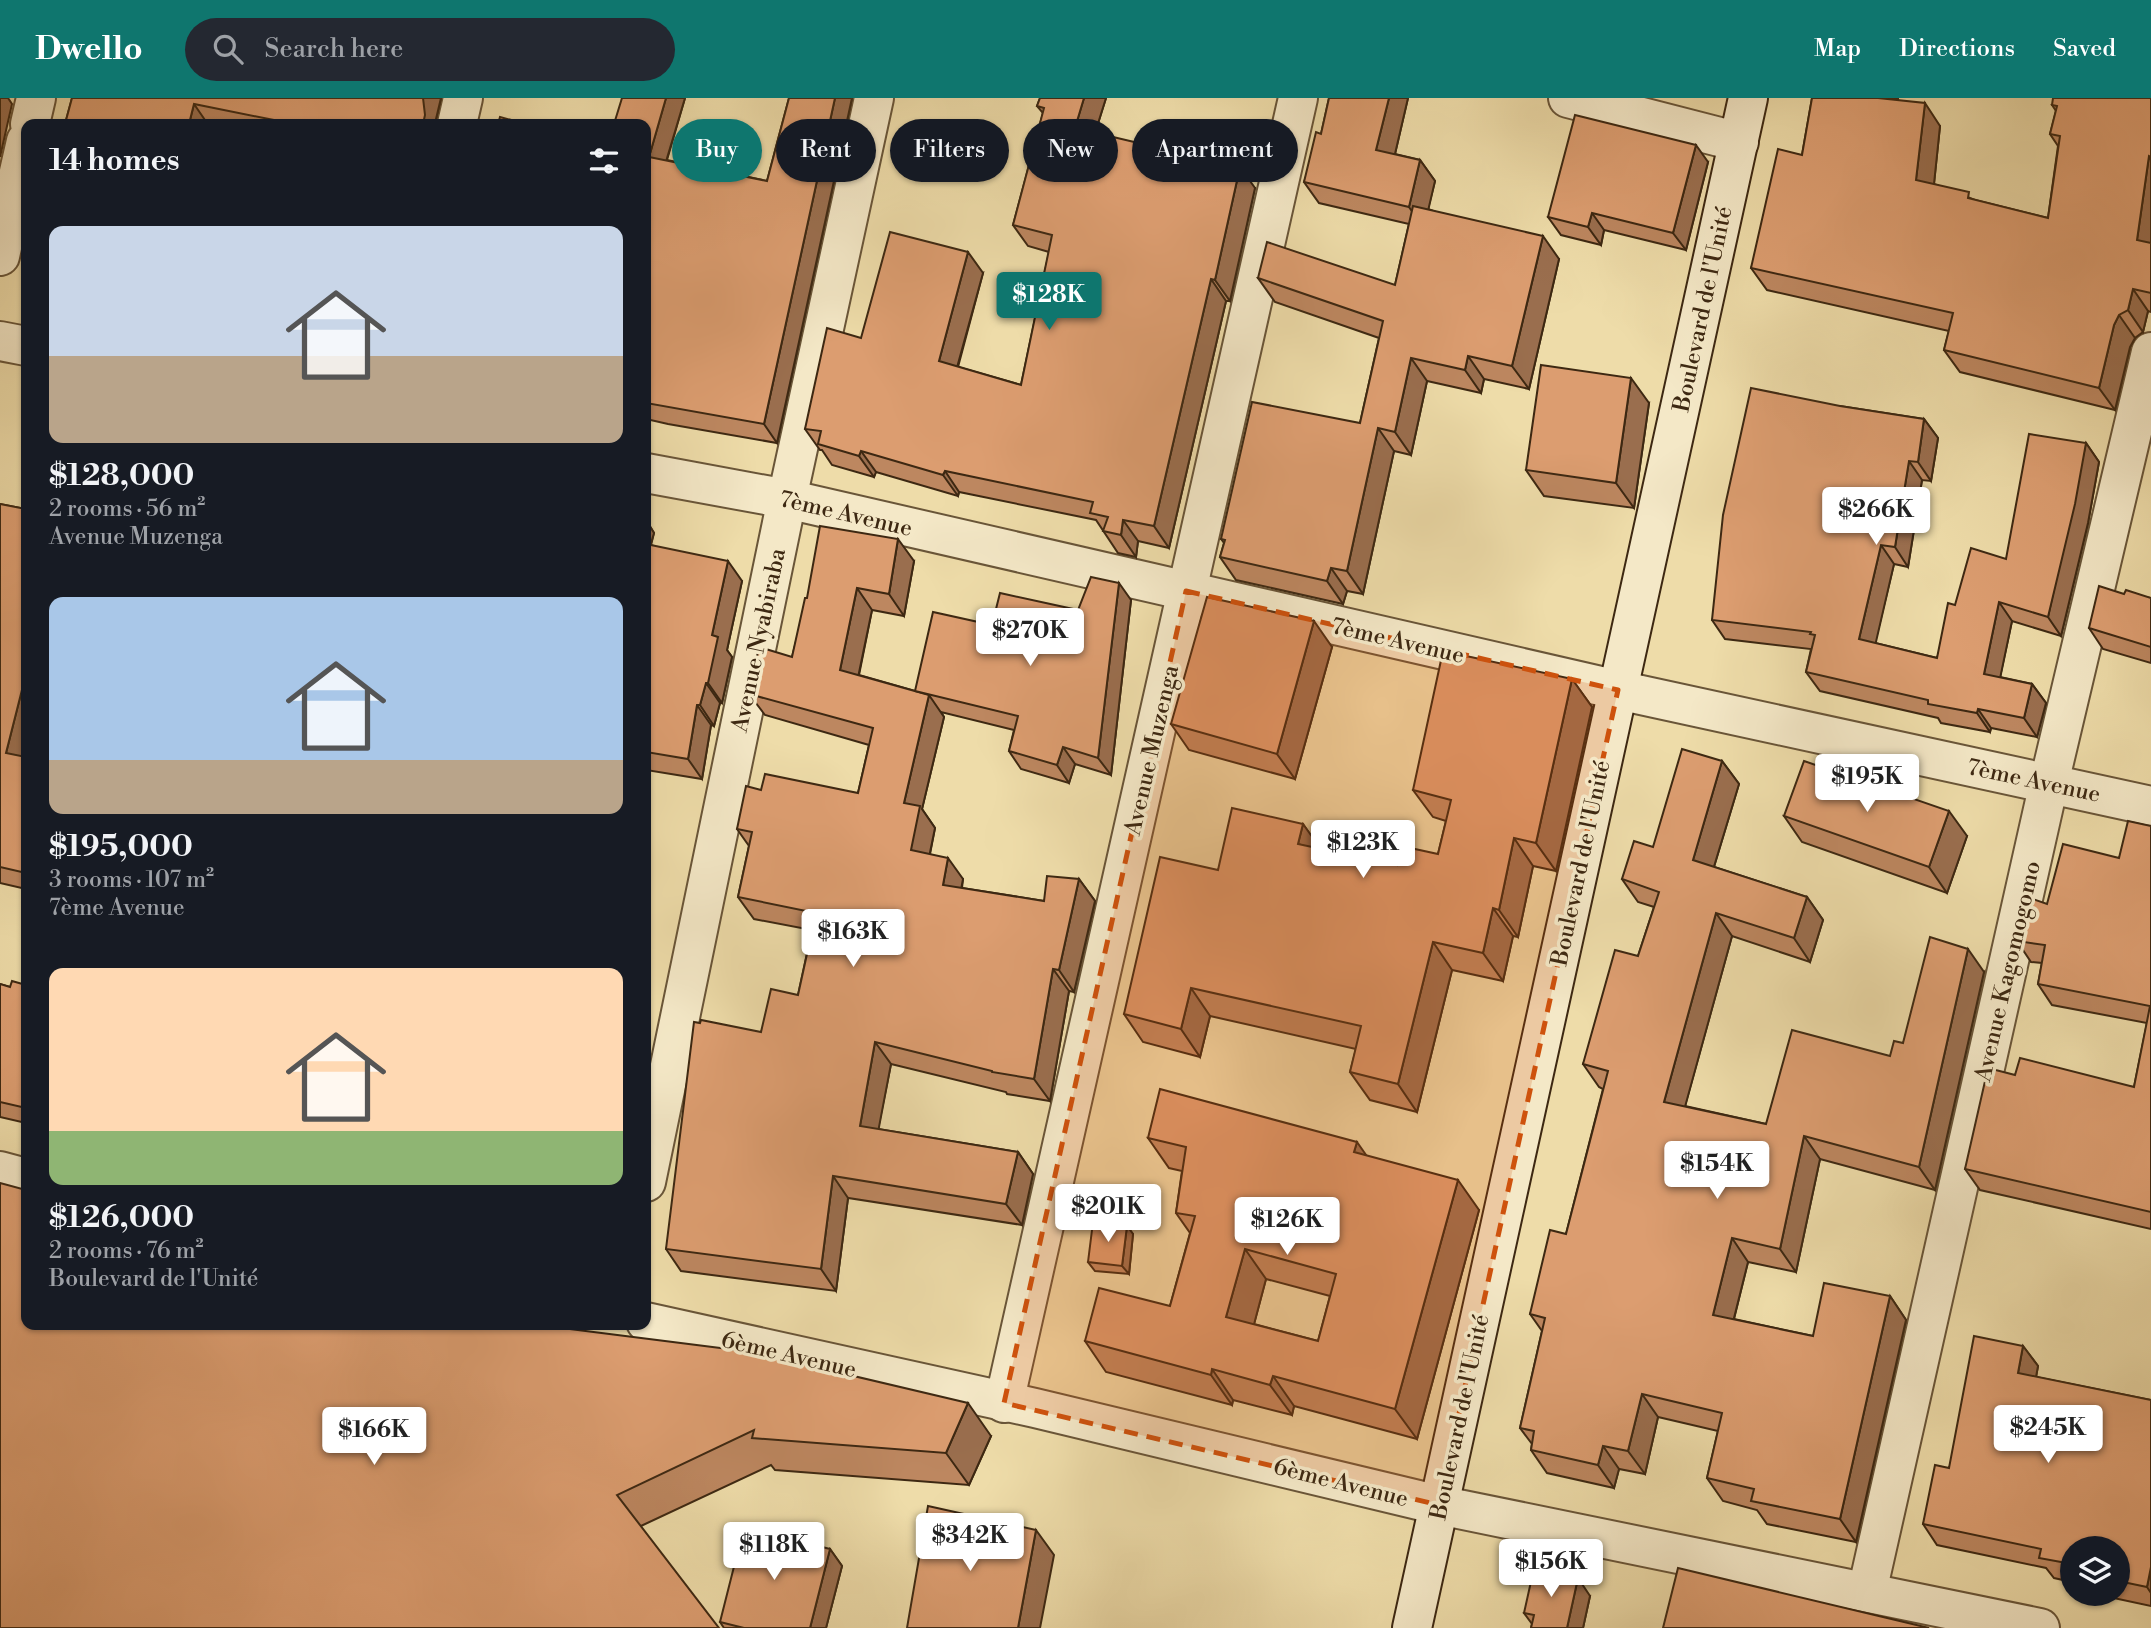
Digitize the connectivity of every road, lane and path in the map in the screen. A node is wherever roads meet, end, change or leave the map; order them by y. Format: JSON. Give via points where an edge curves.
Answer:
{"nodes":[{"id":1,"x":36,"y":98,"type":"edge"},
{"id":2,"x":463,"y":98,"type":"edge"},
{"id":3,"x":874,"y":98,"type":"edge"},
{"id":4,"x":1298,"y":98,"type":"edge"},
{"id":5,"x":1568,"y":98,"type":"edge"},
{"id":6,"x":1748,"y":98,"type":"edge"},
{"id":7,"x":31,"y":119,"type":"edge"},
{"id":8,"x":458,"y":119,"type":"edge"},
{"id":9,"x":1739,"y":142,"type":"junction"},
{"id":10,"x":21,"y":163,"type":"edge"},
{"id":11,"x":0,"y":256,"type":"edge"},
{"id":12,"x":0,"y":341,"type":"edge"},
{"id":13,"x":21,"y":345,"type":"edge"},
{"id":14,"x":2151,"y":352,"type":"edge"},
{"id":15,"x":651,"y":474,"type":"edge"},
{"id":16,"x":787,"y":499,"type":"junction"},
{"id":17,"x":1186,"y":591,"type":"junction"},
{"id":18,"x":1618,"y":690,"type":"junction"},
{"id":19,"x":2049,"y":783,"type":"junction"},
{"id":20,"x":2151,"y":806,"type":"edge"},
{"id":21,"x":651,"y":1158,"type":"edge"},
{"id":22,"x":0,"y":1171,"type":"edge"},
{"id":23,"x":21,"y":1177,"type":"edge"},
{"id":24,"x":651,"y":1323,"type":"edge"},
{"id":25,"x":1004,"y":1403,"type":"junction"},
{"id":26,"x":1439,"y":1505,"type":"junction"},
{"id":27,"x":1867,"y":1592,"type":"junction"},
{"id":28,"x":1412,"y":1628,"type":"edge"},
{"id":29,"x":2040,"y":1628,"type":"edge"}],
"edges":[{"from":1,"to":7,"type":"street"},
{"from":2,"to":8,"type":"street"},
{"from":3,"to":16,"type":"street","name":"Avenue Nyabiraba"},
{"from":4,"to":17,"type":"street","name":"Avenue Muzenga"},
{"from":5,"to":9,"type":"street"},
{"from":6,"to":9,"type":"street","name":"Boulevard de l'Unité"},
{"from":9,"to":18,"type":"street","name":"Boulevard de l'Unité"},
{"from":10,"to":11,"type":"street"},
{"from":12,"to":13,"type":"street"},
{"from":14,"to":19,"type":"street","name":"Avenue Kagomogomo"},
{"from":15,"to":16,"type":"street","name":"7ème Avenue"},
{"from":16,"to":17,"type":"street","name":"7ème Avenue"},
{"from":16,"to":21,"type":"street","name":"Avenue Nyabiraba"},
{"from":17,"to":18,"type":"street","name":"7ème Avenue"},
{"from":17,"to":25,"type":"street","name":"Avenue Muzenga"},
{"from":18,"to":19,"type":"street","name":"7ème Avenue"},
{"from":18,"to":26,"type":"street","name":"Boulevard de l'Unité"},
{"from":19,"to":20,"type":"street","name":"7ème Avenue"},
{"from":19,"to":27,"type":"street","name":"Avenue Kagomogomo"},
{"from":22,"to":23,"type":"street"},
{"from":24,"to":25,"type":"street","name":"6ème Avenue"},
{"from":25,"to":26,"type":"street","name":"6ème Avenue"},
{"from":26,"to":27,"type":"street","name":"6ème Avenue"},
{"from":26,"to":28,"type":"street","name":"Boulevard de l'Unité"},
{"from":27,"to":29,"type":"street","name":"6ème Avenue"}]}
